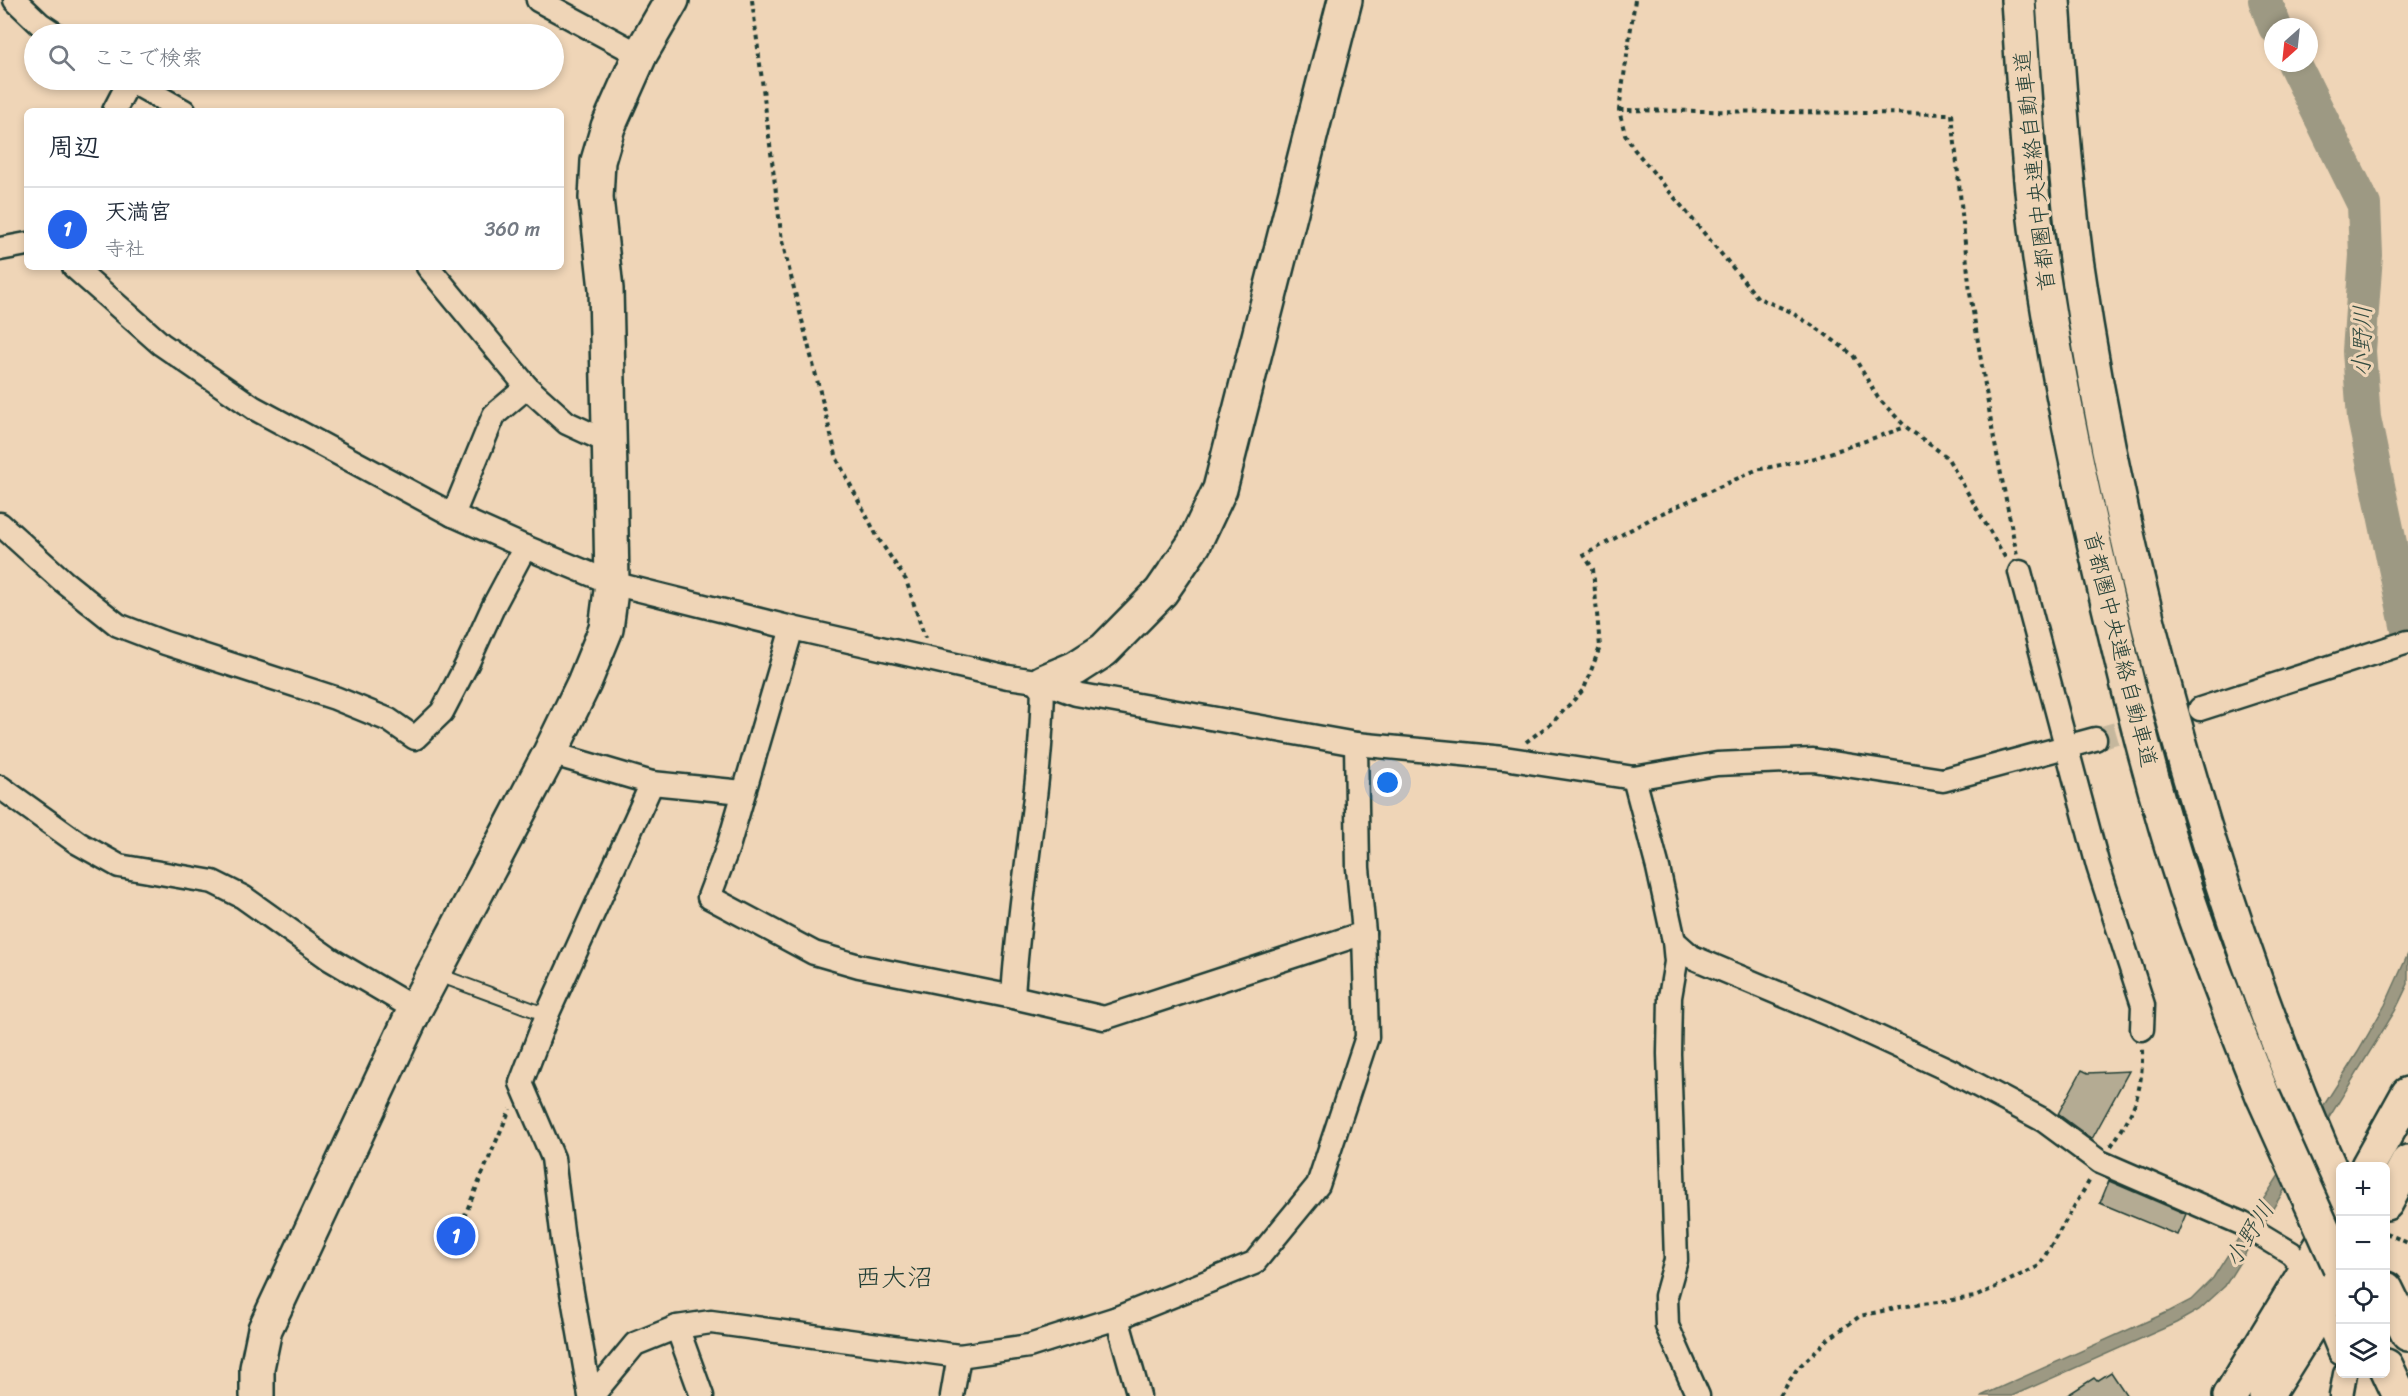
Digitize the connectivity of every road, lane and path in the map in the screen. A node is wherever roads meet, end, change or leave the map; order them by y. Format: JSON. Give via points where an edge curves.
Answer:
{"nodes":[{"id":1,"x":15,"y":0,"type":"edge"},
{"id":2,"x":538,"y":0,"type":"edge"},
{"id":3,"x":672,"y":0,"type":"edge"},
{"id":4,"x":752,"y":0,"type":"edge"},
{"id":5,"x":1345,"y":0,"type":"edge"},
{"id":6,"x":1635,"y":0,"type":"edge"},
{"id":7,"x":2018,"y":0,"type":"edge"},
{"id":8,"x":2053,"y":0,"type":"edge"},
{"id":9,"x":40,"y":24,"type":"edge"},
{"id":10,"x":640,"y":56,"type":"junction"},
{"id":11,"x":124,"y":90,"type":"edge"},
{"id":12,"x":147,"y":90,"type":"edge"},
{"id":13,"x":115,"y":108,"type":"edge"},
{"id":14,"x":179,"y":108,"type":"edge"},
{"id":15,"x":1619,"y":110,"type":"junction"},
{"id":16,"x":24,"y":244,"type":"edge"},
{"id":17,"x":0,"y":249,"type":"edge"},
{"id":18,"x":77,"y":270,"type":"edge"},
{"id":19,"x":430,"y":270,"type":"edge"},
{"id":20,"x":527,"y":387,"type":"junction"},
{"id":21,"x":1906,"y":426,"type":"junction"},
{"id":22,"x":608,"y":442,"type":"junction"},
{"id":23,"x":453,"y":515,"type":"junction"},
{"id":24,"x":0,"y":524,"type":"edge"},
{"id":25,"x":525,"y":547,"type":"junction"},
{"id":26,"x":2020,"y":572,"type":"junction"},
{"id":27,"x":612,"y":583,"type":"junction"},
{"id":28,"x":792,"y":628,"type":"junction"},
{"id":29,"x":2403,"y":643,"type":"edge"},
{"id":30,"x":929,"y":659,"type":"junction"},
{"id":31,"x":1043,"y":682,"type":"junction"},
{"id":32,"x":2200,"y":709,"type":"tunnel mouth"},
{"id":33,"x":2095,"y":739,"type":"tunnel mouth"},
{"id":34,"x":1356,"y":744,"type":"junction"},
{"id":35,"x":2066,"y":748,"type":"junction"},
{"id":36,"x":550,"y":753,"type":"junction"},
{"id":37,"x":1504,"y":758,"type":"junction"},
{"id":38,"x":1634,"y":778,"type":"junction"},
{"id":39,"x":652,"y":783,"type":"junction"},
{"id":40,"x":0,"y":787,"type":"edge"},
{"id":41,"x":743,"y":792,"type":"junction"},
{"id":42,"x":1364,"y":933,"type":"junction"},
{"id":43,"x":1674,"y":941,"type":"junction"},
{"id":44,"x":434,"y":973,"type":"junction"},
{"id":45,"x":1013,"y":997,"type":"junction"},
{"id":46,"x":414,"y":1009,"type":"junction"},
{"id":47,"x":547,"y":1015,"type":"junction"},
{"id":48,"x":2142,"y":1029,"type":"joint"},
{"id":49,"x":521,"y":1083,"type":"junction"},
{"id":50,"x":2408,"y":1094,"type":"edge"},
{"id":51,"x":2100,"y":1161,"type":"junction"},
{"id":52,"x":2371,"y":1162,"type":"edge"},
{"id":53,"x":2408,"y":1162,"type":"edge"},
{"id":54,"x":2336,"y":1181,"type":"edge"},
{"id":55,"x":2390,"y":1194,"type":"edge"},
{"id":56,"x":464,"y":1216,"type":"dead end"},
{"id":57,"x":2339,"y":1216,"type":"edge"},
{"id":58,"x":2390,"y":1235,"type":"edge"},
{"id":59,"x":2408,"y":1243,"type":"edge"},
{"id":60,"x":2336,"y":1259,"type":"edge"},
{"id":61,"x":2307,"y":1272,"type":"junction"},
{"id":62,"x":2336,"y":1285,"type":"edge"},
{"id":63,"x":2390,"y":1298,"type":"edge"},
{"id":64,"x":2322,"y":1308,"type":"junction"},
{"id":65,"x":1117,"y":1318,"type":"junction"},
{"id":66,"x":677,"y":1327,"type":"junction"},
{"id":67,"x":2408,"y":1334,"type":"edge"},
{"id":68,"x":2336,"y":1343,"type":"edge"},
{"id":69,"x":958,"y":1356,"type":"junction"},
{"id":70,"x":2390,"y":1376,"type":"edge"},
{"id":71,"x":2344,"y":1378,"type":"edge"},
{"id":72,"x":257,"y":1396,"type":"edge"},
{"id":73,"x":591,"y":1396,"type":"edge"},
{"id":74,"x":702,"y":1396,"type":"edge"},
{"id":75,"x":952,"y":1396,"type":"edge"},
{"id":76,"x":1139,"y":1396,"type":"edge"},
{"id":77,"x":1698,"y":1396,"type":"edge"},
{"id":78,"x":1780,"y":1396,"type":"edge"},
{"id":79,"x":2230,"y":1396,"type":"edge"},
{"id":80,"x":2266,"y":1396,"type":"edge"},
{"id":81,"x":2341,"y":1396,"type":"edge"},
{"id":82,"x":2400,"y":1396,"type":"edge"}],
"edges":[{"from":1,"to":9,"type":"street"},
{"from":2,"to":10,"type":"street"},
{"from":3,"to":10,"type":"main road"},
{"from":4,"to":30,"type":"path","via":[[782,241],[837,459],[873,529],[906,580]]},
{"from":5,"to":31,"type":"main road","via":[[1220,489],[1194,544],[1161,592],[1104,650]]},
{"from":6,"to":15,"type":"path"},
{"from":7,"to":60,"type":"main road","name":"首都圏中央連絡自動車道","bridge":true,"via":[[2041,264],[2067,418],[2133,709],[2185,887],[2222,993]]},
{"from":8,"to":54,"type":"main road","name":"首都圏中央連絡自動車道","via":[[2077,259],[2101,410],[2134,567],[2216,868],[2287,1064]]},
{"from":10,"to":22,"type":"main road","via":[[608,127],[598,161],[596,198],[606,289]]},
{"from":11,"to":13,"type":"street"},
{"from":12,"to":14,"type":"street"},
{"from":15,"to":21,"type":"path","via":[[1625,134],[1634,149],[1758,298],[1789,311],[1853,355],[1878,398]]},
{"from":15,"to":26,"type":"path","via":[[1952,114],[1970,293]]},
{"from":16,"to":17,"type":"street"},
{"from":18,"to":23,"type":"street","via":[[161,344],[254,408]]},
{"from":19,"to":20,"type":"street"},
{"from":20,"to":22,"type":"street","via":[[567,423]]},
{"from":20,"to":23,"type":"street","via":[[494,415]]},
{"from":21,"to":26,"type":"path","via":[[1947,457],[2004,557]]},
{"from":21,"to":37,"type":"path","via":[[1815,458],[1755,470],[1584,555],[1593,569],[1600,646],[1584,689],[1553,722]]},
{"from":22,"to":27,"type":"main road"},
{"from":23,"to":25,"type":"street"},
{"from":24,"to":25,"type":"street","via":[[118,625],[335,698],[389,720],[415,738],[442,712]]},
{"from":25,"to":27,"type":"street"},
{"from":26,"to":35,"type":"street"},
{"from":27,"to":28,"type":"street"},
{"from":27,"to":36,"type":"main road","via":[[606,629]]},
{"from":28,"to":30,"type":"street"},
{"from":28,"to":41,"type":"street"},
{"from":29,"to":32,"type":"street"},
{"from":30,"to":31,"type":"street"},
{"from":31,"to":34,"type":"street","via":[[1076,694]]},
{"from":31,"to":45,"type":"street","via":[[1033,827]]},
{"from":33,"to":35,"type":"street"},
{"from":34,"to":37,"type":"street"},
{"from":34,"to":42,"type":"street","via":[[1358,868]]},
{"from":35,"to":38,"type":"street","via":[[1943,780],[1813,759],[1717,764]]},
{"from":35,"to":48,"type":"street","via":[[2098,866],[2143,1005]]},
{"from":36,"to":39,"type":"street"},
{"from":36,"to":44,"type":"main road"},
{"from":37,"to":38,"type":"street"},
{"from":38,"to":43,"type":"street"},
{"from":39,"to":41,"type":"street"},
{"from":39,"to":47,"type":"street"},
{"from":40,"to":46,"type":"street","via":[[78,843],[119,866],[213,882],[243,897],[330,959]]},
{"from":41,"to":45,"type":"street","via":[[709,897],[814,953]]},
{"from":42,"to":45,"type":"street","via":[[1104,1018]]},
{"from":42,"to":65,"type":"street","via":[[1367,1037],[1318,1185],[1254,1263]]},
{"from":43,"to":51,"type":"street","via":[[1692,957],[1949,1070],[2043,1120]]},
{"from":43,"to":77,"type":"street","via":[[1669,1054],[1676,1260],[1666,1296],[1667,1326]]},
{"from":44,"to":46,"type":"main road"},
{"from":44,"to":47,"type":"lane"},
{"from":46,"to":72,"type":"main road","via":[[264,1329]]},
{"from":47,"to":49,"type":"street"},
{"from":48,"to":51,"type":"path","via":[[2140,1089],[2129,1120]]},
{"from":49,"to":56,"type":"path"},
{"from":49,"to":73,"type":"street","via":[[553,1158],[563,1240]]},
{"from":50,"to":52,"type":"main road"},
{"from":51,"to":61,"type":"street","via":[[2243,1224],[2291,1253]]},
{"from":51,"to":78,"type":"path","via":[[2039,1266],[1975,1297],[1860,1316],[1797,1369]]},
{"from":53,"to":55,"type":"main road"},
{"from":57,"to":61,"type":"main road"},
{"from":58,"to":59,"type":"path"},
{"from":61,"to":64,"type":"street"},
{"from":61,"to":79,"type":"main road"},
{"from":62,"to":64,"type":"main road"},
{"from":63,"to":67,"type":"main road"},
{"from":64,"to":68,"type":"street"},
{"from":64,"to":80,"type":"main road"},
{"from":65,"to":69,"type":"street","via":[[1029,1346]]},
{"from":65,"to":76,"type":"street"},
{"from":66,"to":69,"type":"street","via":[[711,1322]]},
{"from":66,"to":73,"type":"street","via":[[635,1344]]},
{"from":66,"to":74,"type":"street"},
{"from":69,"to":75,"type":"street"},
{"from":70,"to":82,"type":"main road"},
{"from":71,"to":81,"type":"street"}]}
